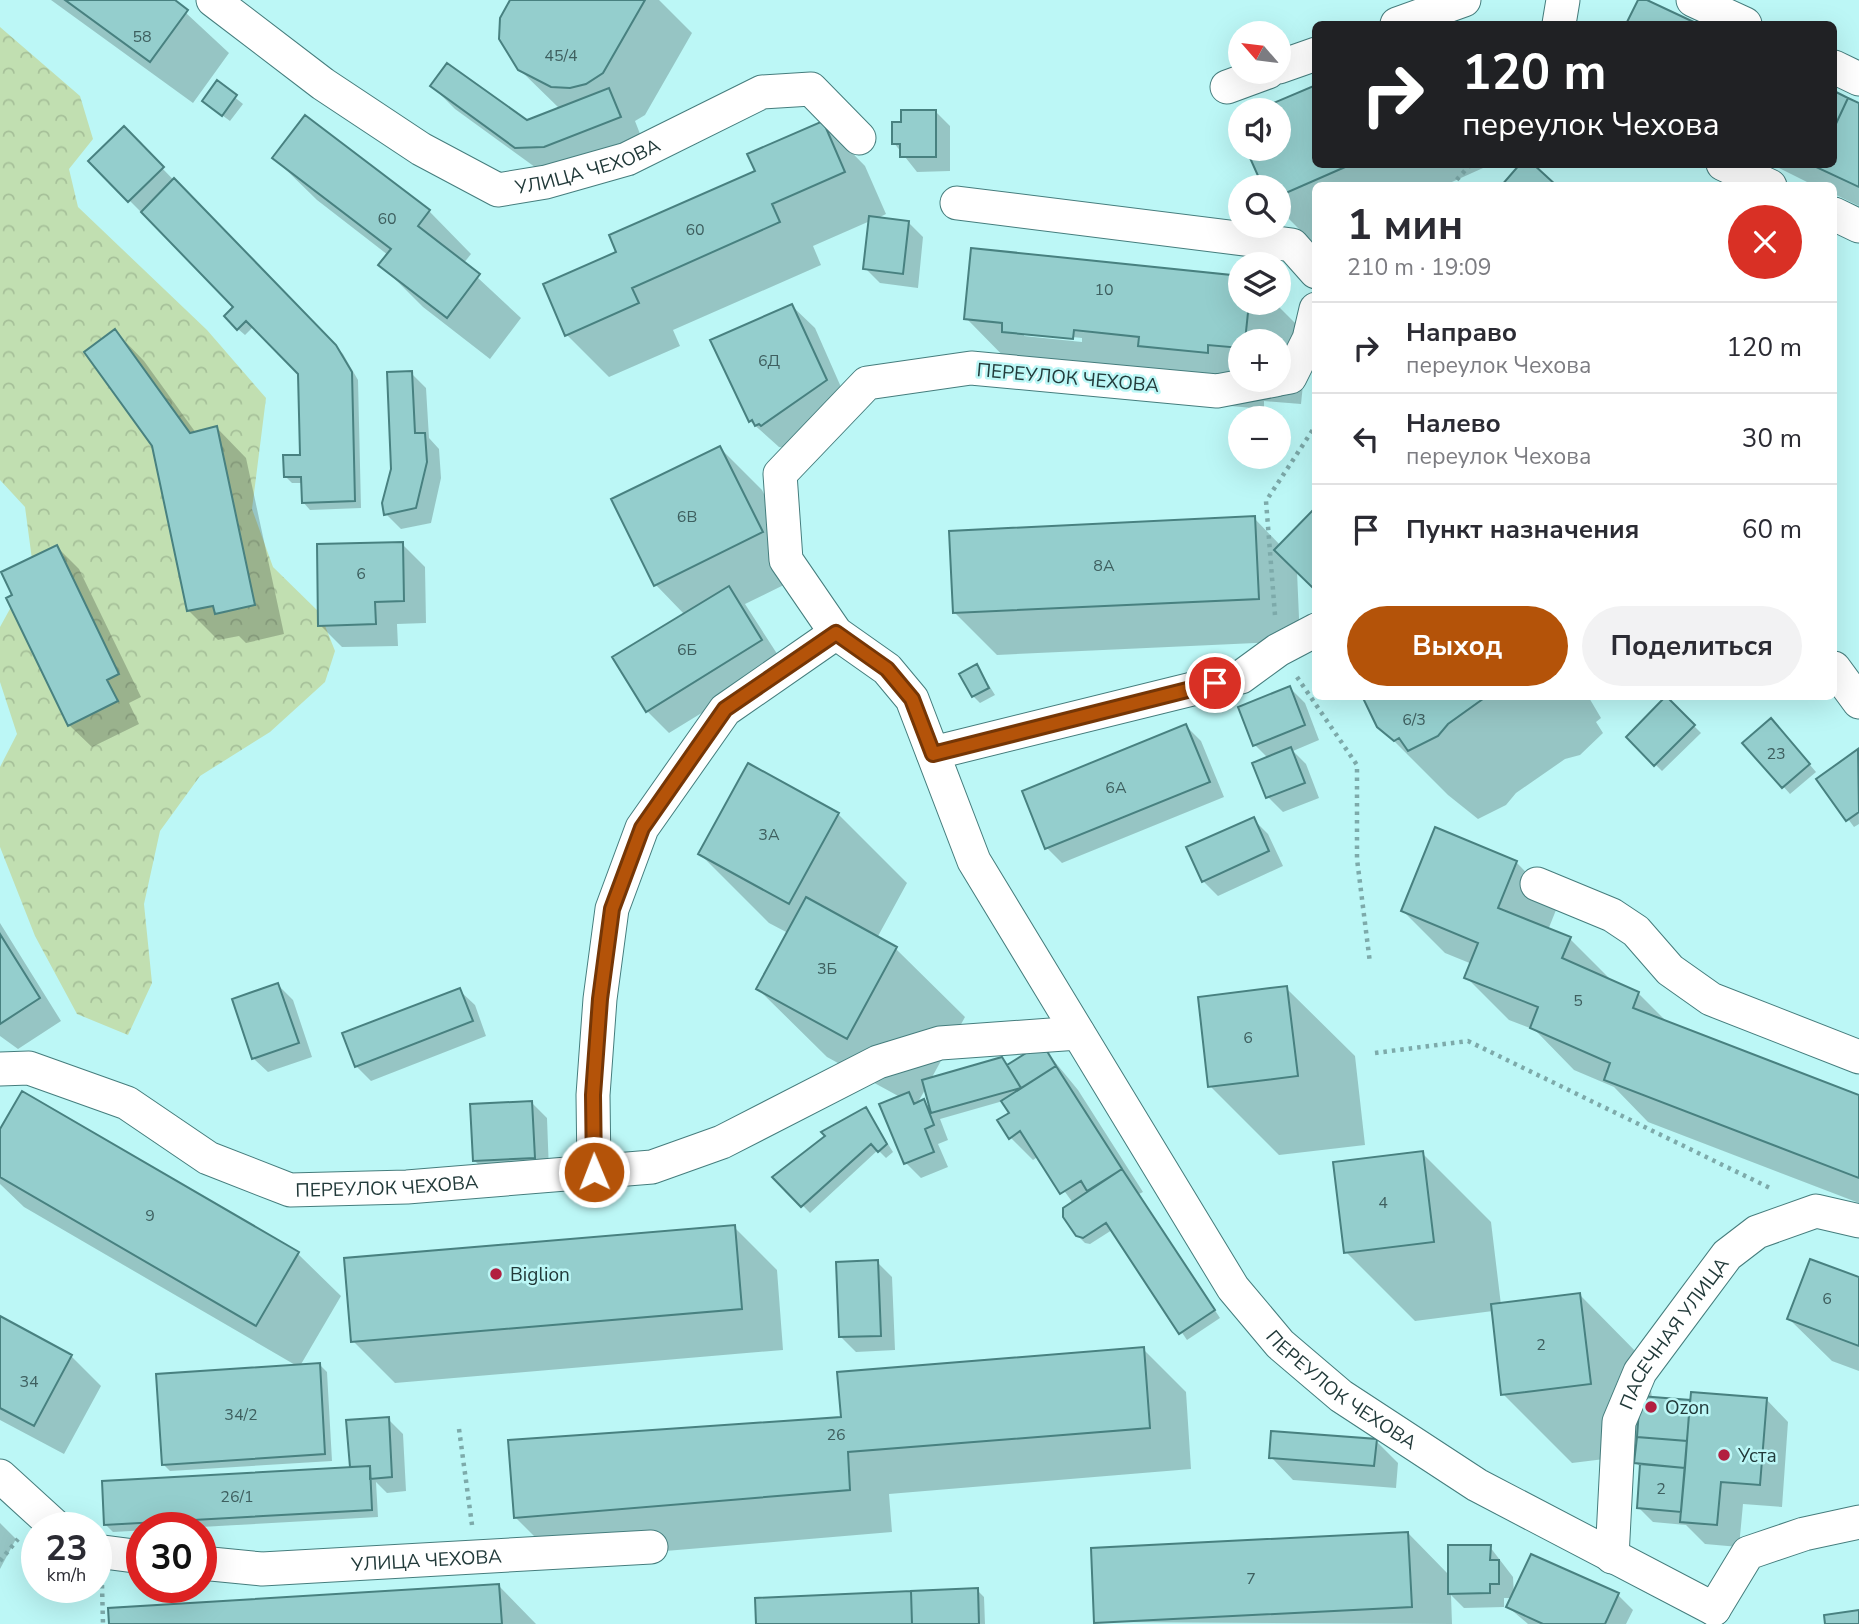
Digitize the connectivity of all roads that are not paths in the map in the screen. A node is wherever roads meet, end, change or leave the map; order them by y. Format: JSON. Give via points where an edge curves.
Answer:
{"nodes":[{"id":1,"x":213,"y":0,"type":"edge"},
{"id":2,"x":1464,"y":0,"type":"edge"},
{"id":3,"x":1563,"y":0,"type":"edge"},
{"id":4,"x":1693,"y":0,"type":"edge"},
{"id":5,"x":1405,"y":21,"type":"edge"},
{"id":6,"x":1560,"y":21,"type":"edge"},
{"id":7,"x":1738,"y":21,"type":"edge"},
{"id":8,"x":1312,"y":56,"type":"edge"},
{"id":9,"x":1292,"y":63,"type":"edge"},
{"id":10,"x":1837,"y":68,"type":"edge"},
{"id":11,"x":1859,"y":79,"type":"edge"},
{"id":12,"x":1235,"y":84,"type":"edge"},
{"id":13,"x":1227,"y":87,"type":"dead end"},
{"id":14,"x":859,"y":138,"type":"dead end"},
{"id":15,"x":1732,"y":168,"type":"edge"},
{"id":16,"x":1761,"y":182,"type":"edge"},
{"id":17,"x":957,"y":204,"type":"dead end"},
{"id":18,"x":1837,"y":215,"type":"edge"},
{"id":19,"x":1859,"y":226,"type":"edge"},
{"id":20,"x":1312,"y":268,"type":"edge"},
{"id":21,"x":1312,"y":326,"type":"edge"},
{"id":22,"x":1291,"y":375,"type":"edge"},
{"id":23,"x":1228,"y":389,"type":"edge"},
{"id":24,"x":1312,"y":632,"type":"edge"},
{"id":25,"x":836,"y":633,"type":"junction"},
{"id":26,"x":1837,"y":672,"type":"edge"},
{"id":27,"x":1859,"y":702,"type":"edge"},
{"id":28,"x":933,"y":754,"type":"junction"},
{"id":29,"x":1537,"y":884,"type":"dead end"},
{"id":30,"x":1078,"y":1033,"type":"junction"},
{"id":31,"x":1859,"y":1057,"type":"edge"},
{"id":32,"x":0,"y":1069,"type":"edge"},
{"id":33,"x":594,"y":1172,"type":"junction"},
{"id":34,"x":1859,"y":1221,"type":"edge"},
{"id":35,"x":0,"y":1476,"type":"edge"},
{"id":36,"x":39,"y":1512,"type":"edge"},
{"id":37,"x":1859,"y":1522,"type":"edge"},
{"id":38,"x":651,"y":1547,"type":"dead end"},
{"id":39,"x":1612,"y":1557,"type":"junction"},
{"id":40,"x":217,"y":1565,"type":"edge"},
{"id":41,"x":1716,"y":1616,"type":"edge"}],
"edges":[{"from":1,"to":14,"type":"street","name":"УЛИЦА ЧЕХОВА","via":[[323,84],[421,149],[498,190],[627,159],[762,92],[811,89]]},
{"from":2,"to":5,"type":"street"},
{"from":3,"to":6,"type":"street"},
{"from":4,"to":7,"type":"street"},
{"from":8,"to":9,"type":"street"},
{"from":10,"to":11,"type":"street"},
{"from":12,"to":13,"type":"street"},
{"from":15,"to":16,"type":"street"},
{"from":17,"to":20,"type":"street","via":[[1292,245]]},
{"from":18,"to":19,"type":"street"},
{"from":21,"to":22,"type":"street","name":"ПЕРЕУЛОК ЧЕХОВА"},
{"from":23,"to":25,"type":"street","name":"ПЕРЕУЛОК ЧЕХОВА","via":[[971,368],[867,383],[780,474],[786,560]]},
{"from":24,"to":28,"type":"street","via":[[1278,649],[1241,677]]},
{"from":25,"to":28,"type":"street","name":"ПЕРЕУЛОК ЧЕХОВА","via":[[887,669],[912,699]]},
{"from":25,"to":33,"type":"street","via":[[725,709],[642,828],[612,909],[593,1095]]},
{"from":26,"to":27,"type":"street"},
{"from":28,"to":30,"type":"street","name":"ПЕРЕУЛОК ЧЕХОВА","via":[[974,861]]},
{"from":29,"to":31,"type":"street","via":[[1620,920],[1636,931],[1670,970],[1711,999]]},
{"from":30,"to":33,"type":"street","name":"ПЕРЕУЛОК ЧЕХОВА","via":[[940,1043],[878,1062],[722,1142],[652,1167]]},
{"from":30,"to":39,"type":"street","name":"ПЕРЕУЛОК ЧЕХОВА","via":[[1233,1289],[1280,1344],[1341,1396],[1477,1485]]},
{"from":32,"to":33,"type":"street","name":"ПЕРЕУЛОК ЧЕХОВА","via":[[29,1068],[127,1103],[208,1158],[290,1190],[408,1187]]},
{"from":34,"to":39,"type":"street","name":"ПАСЕЧНАЯ УЛИЦА","via":[[1816,1211],[1757,1232],[1727,1255],[1640,1372],[1619,1422]]},
{"from":35,"to":36,"type":"street"},
{"from":37,"to":41,"type":"street","via":[[1748,1553]]},
{"from":38,"to":40,"type":"street","name":"УЛИЦА ЧЕХОВА","via":[[262,1569]]},
{"from":39,"to":41,"type":"street","name":"ПЕРЕУЛОК ЧЕХОВА"}]}
